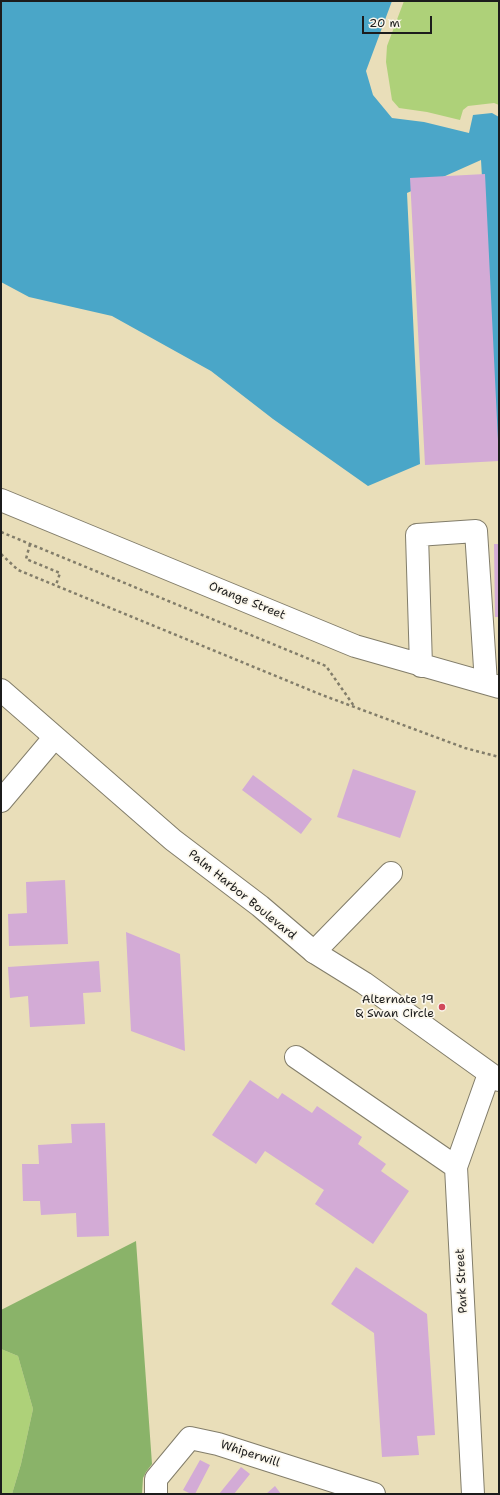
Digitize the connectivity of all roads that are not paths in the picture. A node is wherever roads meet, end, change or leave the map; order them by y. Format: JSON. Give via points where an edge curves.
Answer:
{"nodes":[{"id":1,"x":1,"y":500,"type":"edge"},
{"id":2,"x":421,"y":666,"type":"junction"},
{"id":3,"x":492,"y":685,"type":"edge"},
{"id":4,"x":1,"y":690,"type":"edge"},
{"id":5,"x":54,"y":738,"type":"junction"},
{"id":6,"x":1,"y":801,"type":"edge"},
{"id":7,"x":390,"y":873,"type":"dead end"},
{"id":8,"x":314,"y":952,"type":"junction"},
{"id":9,"x":296,"y":1057,"type":"dead end"},
{"id":10,"x":494,"y":1077,"type":"edge"},
{"id":11,"x":456,"y":1167,"type":"junction"},
{"id":12,"x":156,"y":1494,"type":"edge"},
{"id":13,"x":374,"y":1494,"type":"edge"},
{"id":14,"x":473,"y":1494,"type":"edge"}],
"edges":[{"from":1,"to":2,"type":"street","name":"Orange Street","via":[[355,646]]},
{"from":2,"to":3,"type":"street","name":"Orange Street"},
{"from":2,"to":3,"type":"street","via":[[417,535],[476,531]]},
{"from":4,"to":5,"type":"street","name":"Palm Harbor Boulevard"},
{"from":5,"to":6,"type":"street"},
{"from":5,"to":8,"type":"street","name":"Palm Harbor Boulevard","via":[[173,840],[260,906]]},
{"from":7,"to":8,"type":"street"},
{"from":8,"to":10,"type":"street","name":"Palm Harbor Boulevard","via":[[364,983]]},
{"from":9,"to":11,"type":"street"},
{"from":10,"to":11,"type":"street","name":"Park Street"},
{"from":11,"to":14,"type":"street","name":"Park Street"},
{"from":12,"to":13,"type":"street","name":"Whiperwill","via":[[156,1479],[190,1438],[218,1444]]}]}
